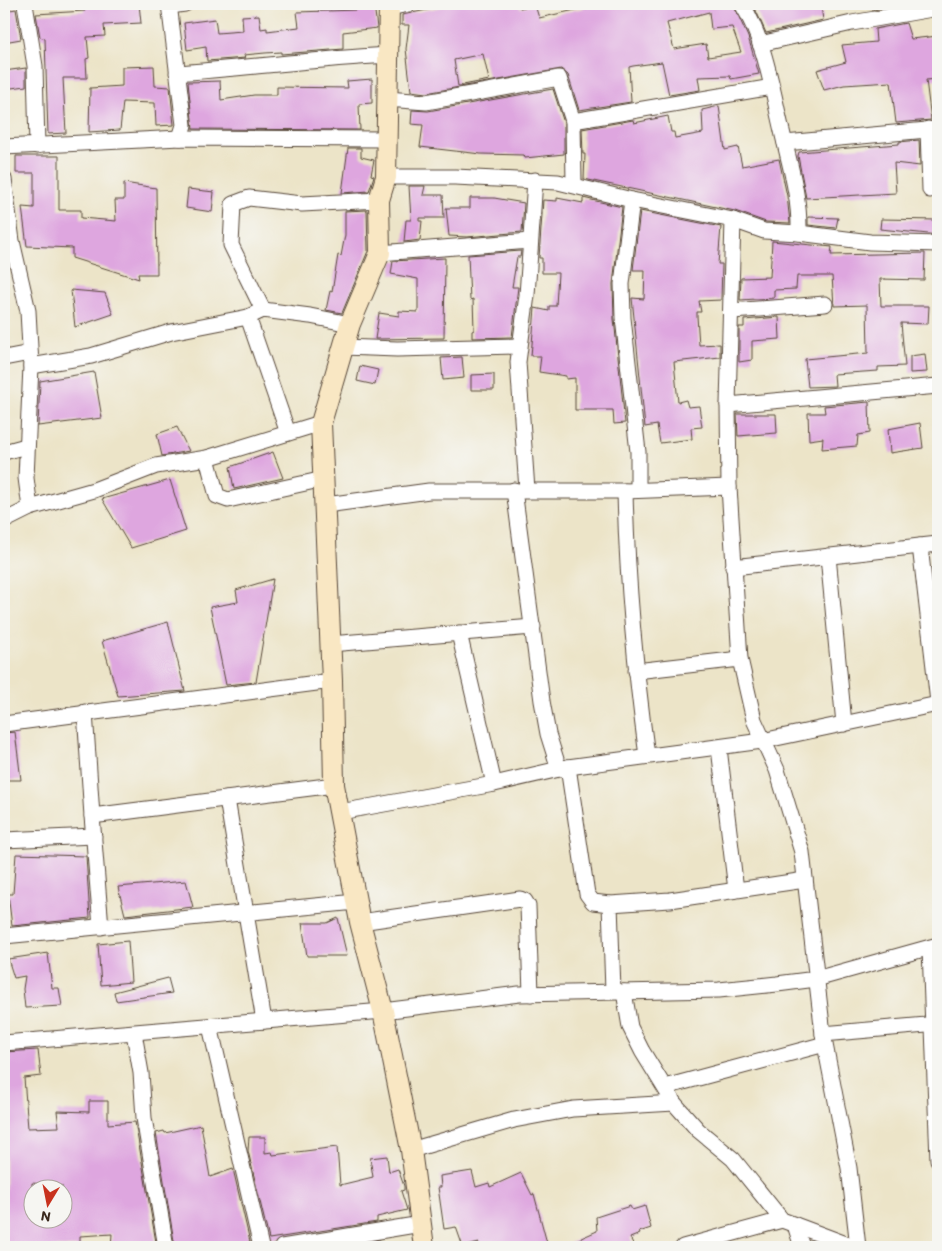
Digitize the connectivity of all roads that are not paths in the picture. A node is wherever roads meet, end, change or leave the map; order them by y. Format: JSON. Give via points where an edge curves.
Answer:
{"nodes":[{"id":1,"x":25,"y":4,"type":"edge"},
{"id":2,"x":185,"y":4,"type":"edge"},
{"id":3,"x":409,"y":4,"type":"edge"},
{"id":4,"x":742,"y":4,"type":"edge"},
{"id":5,"x":170,"y":5,"type":"edge"},
{"id":6,"x":389,"y":6,"type":"edge"},
{"id":7,"x":938,"y":6,"type":"edge"},
{"id":8,"x":760,"y":44,"type":"junction"},
{"id":9,"x":388,"y":55,"type":"junction"},
{"id":10,"x":177,"y":73,"type":"junction"},
{"id":11,"x":772,"y":87,"type":"junction"},
{"id":12,"x":387,"y":99,"type":"junction"},
{"id":13,"x":573,"y":121,"type":"junction"},
{"id":14,"x":933,"y":129,"type":"edge"},
{"id":15,"x":180,"y":138,"type":"junction"},
{"id":16,"x":386,"y":139,"type":"junction"},
{"id":17,"x":785,"y":143,"type":"junction"},
{"id":18,"x":37,"y":146,"type":"junction"},
{"id":19,"x":4,"y":147,"type":"edge"},
{"id":20,"x":386,"y":177,"type":"junction"},
{"id":21,"x":4,"y":179,"type":"edge"},
{"id":22,"x":535,"y":180,"type":"junction"},
{"id":23,"x":574,"y":184,"type":"junction"},
{"id":24,"x":930,"y":190,"type":"dead end"},
{"id":25,"x":379,"y":200,"type":"junction"},
{"id":26,"x":632,"y":200,"type":"junction"},
{"id":27,"x":733,"y":220,"type":"junction"},
{"id":28,"x":799,"y":233,"type":"junction"},
{"id":29,"x":530,"y":242,"type":"junction"},
{"id":30,"x":938,"y":244,"type":"edge"},
{"id":31,"x":380,"y":253,"type":"junction"},
{"id":32,"x":825,"y":304,"type":"dead end"},
{"id":33,"x":263,"y":310,"type":"junction"},
{"id":34,"x":732,"y":311,"type":"junction"},
{"id":35,"x":248,"y":317,"type":"junction"},
{"id":36,"x":350,"y":324,"type":"junction"},
{"id":37,"x":519,"y":346,"type":"junction"},
{"id":38,"x":343,"y":347,"type":"junction"},
{"id":39,"x":4,"y":358,"type":"edge"},
{"id":40,"x":30,"y":359,"type":"junction"},
{"id":41,"x":938,"y":386,"type":"edge"},
{"id":42,"x":728,"y":405,"type":"junction"},
{"id":43,"x":321,"y":423,"type":"junction"},
{"id":44,"x":288,"y":432,"type":"junction"},
{"id":45,"x":26,"y":446,"type":"junction"},
{"id":46,"x":4,"y":452,"type":"edge"},
{"id":47,"x":207,"y":458,"type":"junction"},
{"id":48,"x":324,"y":479,"type":"junction"},
{"id":49,"x":729,"y":487,"type":"junction"},
{"id":50,"x":520,"y":490,"type":"junction"},
{"id":51,"x":632,"y":490,"type":"junction"},
{"id":52,"x":326,"y":505,"type":"junction"},
{"id":53,"x":30,"y":508,"type":"junction"},
{"id":54,"x":4,"y":521,"type":"edge"},
{"id":55,"x":938,"y":544,"type":"edge"},
{"id":56,"x":920,"y":546,"type":"junction"},
{"id":57,"x":828,"y":556,"type":"junction"},
{"id":58,"x":733,"y":567,"type":"junction"},
{"id":59,"x":533,"y":627,"type":"junction"},
{"id":60,"x":459,"y":633,"type":"junction"},
{"id":61,"x":330,"y":644,"type":"junction"},
{"id":62,"x":740,"y":659,"type":"junction"},
{"id":63,"x":636,"y":671,"type":"junction"},
{"id":64,"x":332,"y":681,"type":"junction"},
{"id":65,"x":938,"y":703,"type":"edge"},
{"id":66,"x":85,"y":712,"type":"junction"},
{"id":67,"x":5,"y":721,"type":"edge"},
{"id":68,"x":844,"y":724,"type":"junction"},
{"id":69,"x":762,"y":741,"type":"junction"},
{"id":70,"x":719,"y":748,"type":"junction"},
{"id":71,"x":647,"y":756,"type":"junction"},
{"id":72,"x":564,"y":768,"type":"junction"},
{"id":73,"x":494,"y":784,"type":"junction"},
{"id":74,"x":334,"y":785,"type":"junction"},
{"id":75,"x":227,"y":798,"type":"junction"},
{"id":76,"x":340,"y":812,"type":"junction"},
{"id":77,"x":92,"y":816,"type":"junction"},
{"id":78,"x":94,"y":836,"type":"junction"},
{"id":79,"x":4,"y":840,"type":"edge"},
{"id":80,"x":805,"y":880,"type":"junction"},
{"id":81,"x":736,"y":890,"type":"junction"},
{"id":82,"x":356,"y":902,"type":"junction"},
{"id":83,"x":610,"y":904,"type":"junction"},
{"id":84,"x":246,"y":912,"type":"junction"},
{"id":85,"x":360,"y":922,"type":"junction"},
{"id":86,"x":101,"y":927,"type":"junction"},
{"id":87,"x":4,"y":936,"type":"edge"},
{"id":88,"x":934,"y":946,"type":"edge"},
{"id":89,"x":816,"y":979,"type":"junction"},
{"id":90,"x":619,"y":992,"type":"junction"},
{"id":91,"x":530,"y":994,"type":"junction"},
{"id":92,"x":383,"y":1011,"type":"junction"},
{"id":93,"x":264,"y":1021,"type":"junction"},
{"id":94,"x":936,"y":1024,"type":"edge"},
{"id":95,"x":210,"y":1026,"type":"junction"},
{"id":96,"x":134,"y":1033,"type":"junction"},
{"id":97,"x":824,"y":1039,"type":"junction"},
{"id":98,"x":4,"y":1043,"type":"edge"},
{"id":99,"x":665,"y":1086,"type":"junction"},
{"id":100,"x":937,"y":1100,"type":"edge"},
{"id":101,"x":674,"y":1103,"type":"junction"},
{"id":102,"x":411,"y":1150,"type":"junction"},
{"id":103,"x":938,"y":1160,"type":"edge"},
{"id":104,"x":788,"y":1222,"type":"junction"},
{"id":105,"x":421,"y":1224,"type":"junction"},
{"id":106,"x":166,"y":1247,"type":"edge"},
{"id":107,"x":261,"y":1247,"type":"edge"},
{"id":108,"x":282,"y":1247,"type":"edge"},
{"id":109,"x":424,"y":1247,"type":"edge"},
{"id":110,"x":683,"y":1247,"type":"edge"},
{"id":111,"x":802,"y":1247,"type":"edge"},
{"id":112,"x":854,"y":1247,"type":"edge"},
{"id":113,"x":858,"y":1247,"type":"edge"}],
"edges":[{"from":1,"to":18,"type":"street","via":[[35,66]]},
{"from":2,"to":5,"type":"street"},
{"from":3,"to":6,"type":"street"},
{"from":4,"to":8,"type":"street"},
{"from":5,"to":10,"type":"street"},
{"from":6,"to":9,"type":"street"},
{"from":7,"to":8,"type":"street"},
{"from":8,"to":11,"type":"street"},
{"from":9,"to":10,"type":"street"},
{"from":9,"to":12,"type":"street"},
{"from":10,"to":15,"type":"street","via":[[184,125]]},
{"from":11,"to":13,"type":"street"},
{"from":11,"to":17,"type":"street"},
{"from":12,"to":13,"type":"street","via":[[426,102],[559,78]]},
{"from":12,"to":16,"type":"street"},
{"from":13,"to":23,"type":"street"},
{"from":14,"to":17,"type":"street"},
{"from":14,"to":24,"type":"street"},
{"from":15,"to":16,"type":"street"},
{"from":15,"to":18,"type":"street"},
{"from":16,"to":20,"type":"street"},
{"from":17,"to":28,"type":"street","via":[[800,207]]},
{"from":18,"to":19,"type":"street"},
{"from":20,"to":22,"type":"street"},
{"from":20,"to":25,"type":"street"},
{"from":21,"to":40,"type":"street","via":[[12,241],[28,311]]},
{"from":22,"to":23,"type":"street"},
{"from":22,"to":29,"type":"street"},
{"from":23,"to":26,"type":"street"},
{"from":25,"to":31,"type":"street"},
{"from":25,"to":33,"type":"street","via":[[302,204],[249,198],[233,204],[231,245]]},
{"from":26,"to":27,"type":"street"},
{"from":26,"to":51,"type":"street","via":[[622,302],[634,412]]},
{"from":27,"to":28,"type":"street","via":[[764,231]]},
{"from":27,"to":34,"type":"street"},
{"from":28,"to":30,"type":"street","via":[[870,242]]},
{"from":29,"to":31,"type":"street"},
{"from":29,"to":37,"type":"street","via":[[527,295]]},
{"from":31,"to":36,"type":"street"},
{"from":32,"to":34,"type":"street"},
{"from":33,"to":35,"type":"street"},
{"from":33,"to":36,"type":"street"},
{"from":34,"to":42,"type":"street"},
{"from":35,"to":40,"type":"street","via":[[171,332],[91,356]]},
{"from":35,"to":44,"type":"street"},
{"from":36,"to":38,"type":"street"},
{"from":37,"to":38,"type":"street"},
{"from":37,"to":50,"type":"street","via":[[519,388],[524,423]]},
{"from":38,"to":43,"type":"street"},
{"from":39,"to":40,"type":"street"},
{"from":40,"to":45,"type":"street"},
{"from":41,"to":42,"type":"street"},
{"from":42,"to":49,"type":"street"},
{"from":43,"to":44,"type":"street"},
{"from":43,"to":48,"type":"street"},
{"from":44,"to":47,"type":"street"},
{"from":45,"to":46,"type":"street"},
{"from":45,"to":53,"type":"street"},
{"from":47,"to":48,"type":"street","via":[[217,496],[222,499]]},
{"from":47,"to":53,"type":"street","via":[[156,466],[94,490]]},
{"from":48,"to":52,"type":"street"},
{"from":49,"to":51,"type":"street"},
{"from":49,"to":58,"type":"street"},
{"from":50,"to":51,"type":"street"},
{"from":50,"to":52,"type":"street","via":[[429,491]]},
{"from":50,"to":59,"type":"street"},
{"from":51,"to":63,"type":"street","via":[[627,559]]},
{"from":52,"to":61,"type":"street"},
{"from":53,"to":54,"type":"street"},
{"from":55,"to":56,"type":"street"},
{"from":56,"to":57,"type":"street"},
{"from":56,"to":65,"type":"street"},
{"from":57,"to":58,"type":"street"},
{"from":57,"to":68,"type":"street"},
{"from":58,"to":62,"type":"street"},
{"from":59,"to":60,"type":"street"},
{"from":59,"to":72,"type":"street","via":[[548,734]]},
{"from":60,"to":61,"type":"street"},
{"from":60,"to":73,"type":"street"},
{"from":61,"to":64,"type":"street"},
{"from":62,"to":63,"type":"street"},
{"from":62,"to":69,"type":"street","via":[[747,698]]},
{"from":63,"to":71,"type":"street"},
{"from":64,"to":66,"type":"street"},
{"from":64,"to":74,"type":"street"},
{"from":65,"to":68,"type":"street"},
{"from":66,"to":67,"type":"street"},
{"from":66,"to":77,"type":"street"},
{"from":68,"to":69,"type":"street"},
{"from":69,"to":70,"type":"street"},
{"from":69,"to":80,"type":"street","via":[[777,770],[802,852]]},
{"from":70,"to":71,"type":"street"},
{"from":70,"to":81,"type":"street"},
{"from":71,"to":72,"type":"street"},
{"from":72,"to":73,"type":"street"},
{"from":72,"to":83,"type":"street","via":[[587,894],[593,902]]},
{"from":73,"to":76,"type":"street"},
{"from":74,"to":75,"type":"street"},
{"from":74,"to":76,"type":"street"},
{"from":75,"to":77,"type":"street"},
{"from":75,"to":84,"type":"street"},
{"from":76,"to":82,"type":"street"},
{"from":77,"to":78,"type":"street"},
{"from":78,"to":79,"type":"street"},
{"from":78,"to":86,"type":"street"},
{"from":80,"to":81,"type":"street"},
{"from":80,"to":89,"type":"street"},
{"from":81,"to":83,"type":"street","via":[[670,900]]},
{"from":82,"to":84,"type":"street"},
{"from":82,"to":85,"type":"street"},
{"from":83,"to":90,"type":"street"},
{"from":84,"to":86,"type":"street"},
{"from":84,"to":93,"type":"street"},
{"from":85,"to":91,"type":"street","via":[[520,898],[528,906]]},
{"from":85,"to":92,"type":"street"},
{"from":86,"to":87,"type":"street"},
{"from":88,"to":89,"type":"street"},
{"from":88,"to":94,"type":"street"},
{"from":89,"to":90,"type":"street","via":[[719,990]]},
{"from":89,"to":97,"type":"street"},
{"from":90,"to":91,"type":"street"},
{"from":90,"to":99,"type":"street","via":[[630,1027]]},
{"from":91,"to":92,"type":"street"},
{"from":92,"to":93,"type":"street"},
{"from":92,"to":102,"type":"street"},
{"from":93,"to":95,"type":"street"},
{"from":94,"to":97,"type":"street"},
{"from":94,"to":100,"type":"street"},
{"from":95,"to":96,"type":"street"},
{"from":95,"to":107,"type":"street"},
{"from":96,"to":98,"type":"street"},
{"from":96,"to":106,"type":"street","via":[[144,1118]]},
{"from":97,"to":99,"type":"street"},
{"from":97,"to":113,"type":"street","via":[[849,1168]]},
{"from":99,"to":101,"type":"street"},
{"from":100,"to":103,"type":"street"},
{"from":101,"to":102,"type":"street","via":[[573,1109],[514,1120]]},
{"from":101,"to":104,"type":"street","via":[[698,1130],[732,1159]]},
{"from":102,"to":105,"type":"street"},
{"from":104,"to":110,"type":"street"},
{"from":104,"to":111,"type":"street"},
{"from":104,"to":112,"type":"street"},
{"from":105,"to":108,"type":"street"},
{"from":105,"to":109,"type":"street"}]}
